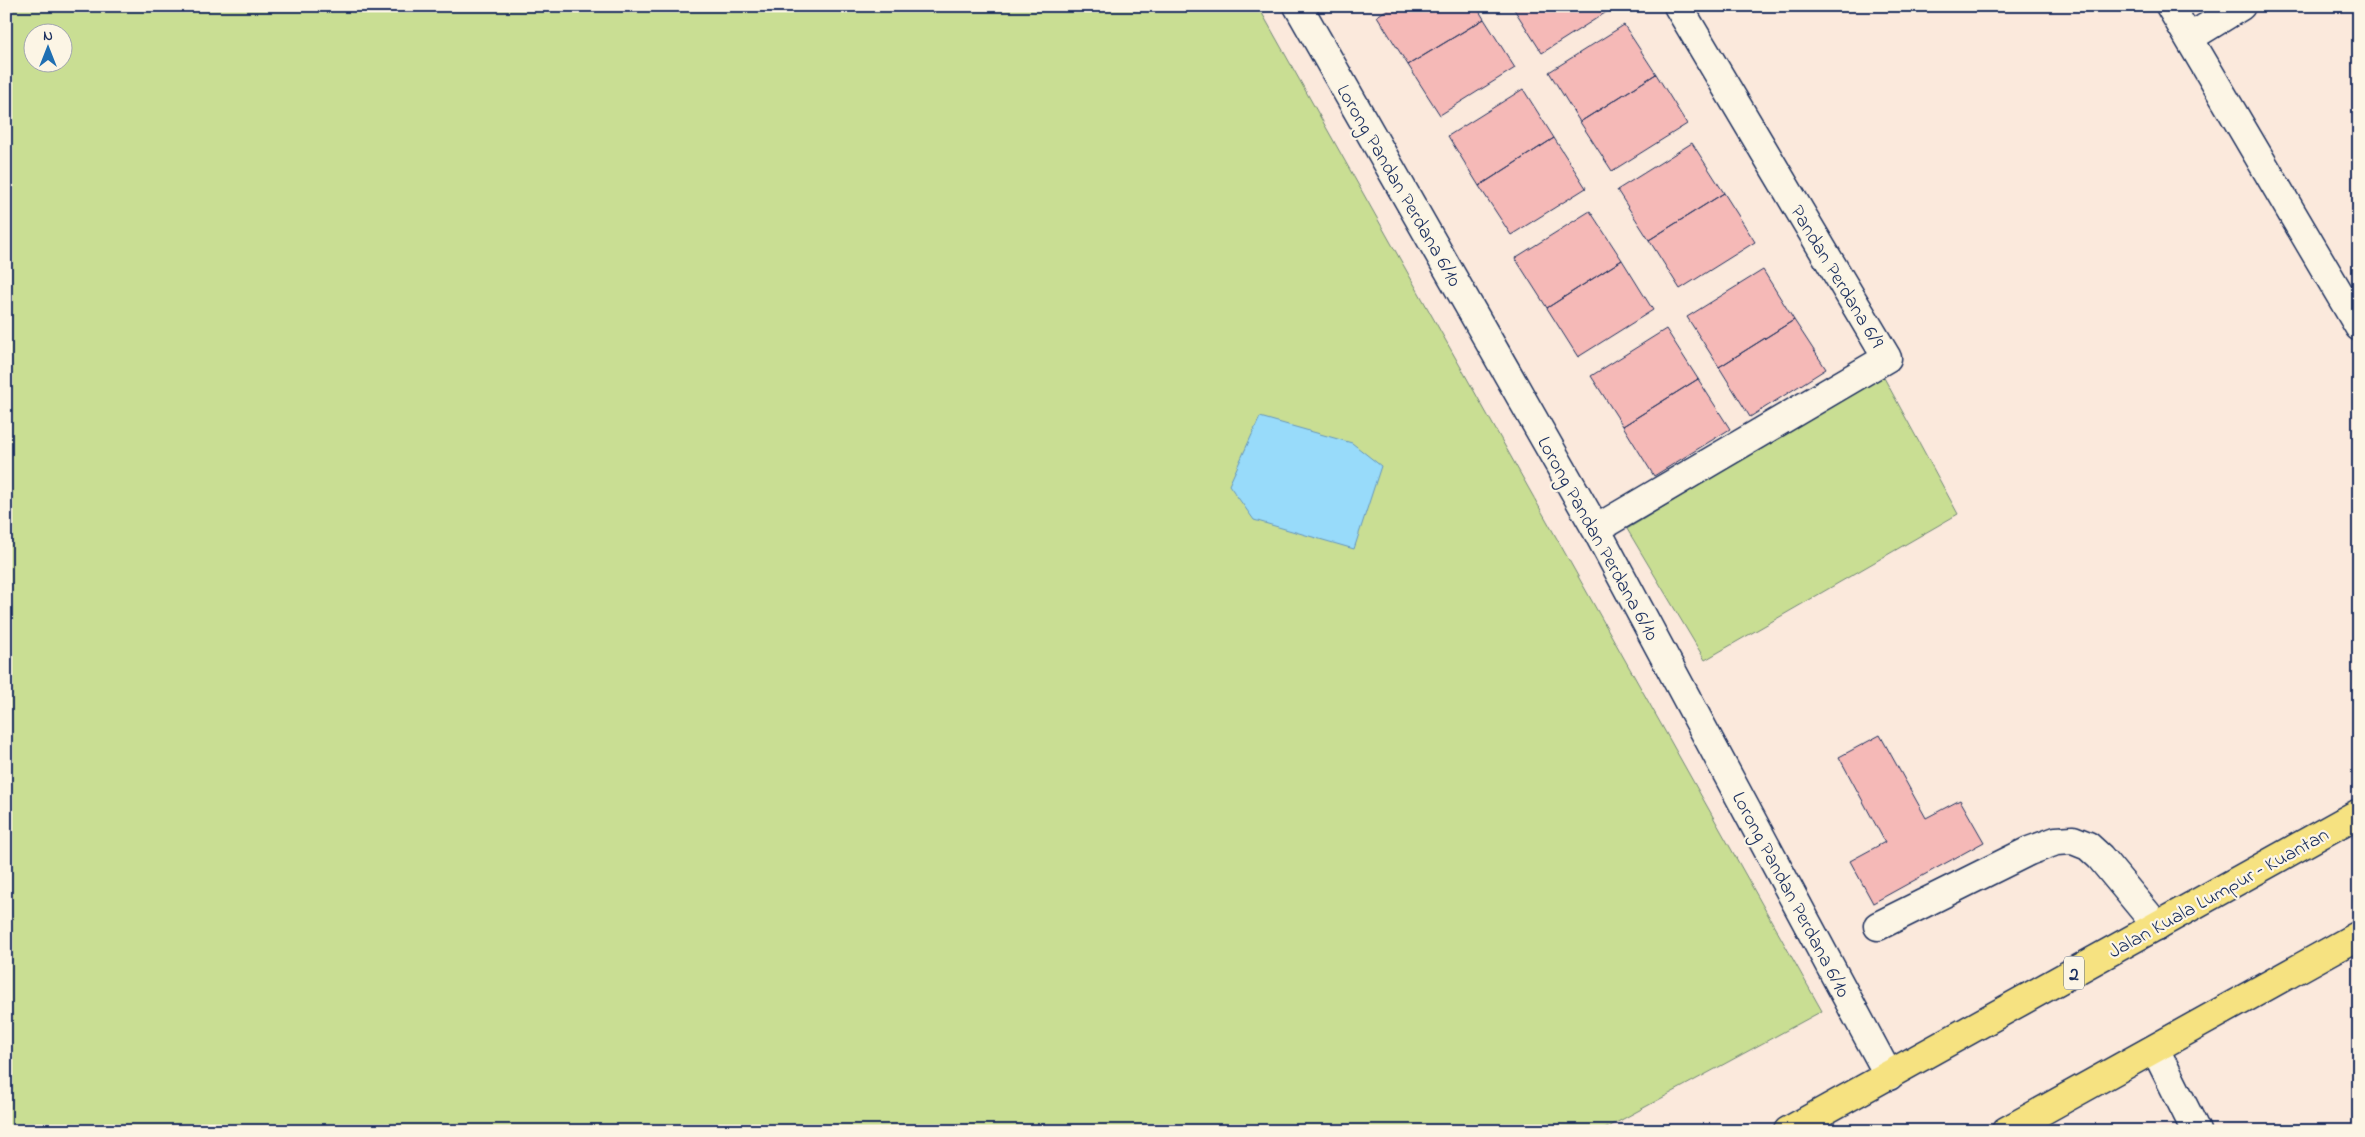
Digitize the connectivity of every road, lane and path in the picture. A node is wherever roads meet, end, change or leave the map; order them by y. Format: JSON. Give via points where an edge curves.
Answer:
{"nodes":[{"id":1,"x":1298,"y":6,"type":"edge"},
{"id":2,"x":1678,"y":6,"type":"edge"},
{"id":3,"x":2170,"y":6,"type":"edge"},
{"id":4,"x":2241,"y":6,"type":"edge"},
{"id":5,"x":2189,"y":38,"type":"junction"},
{"id":6,"x":2359,"y":327,"type":"edge"},
{"id":7,"x":1596,"y":529,"type":"junction"},
{"id":8,"x":2359,"y":813,"type":"edge"},
{"id":9,"x":1878,"y":926,"type":"dead end"},
{"id":10,"x":2157,"y":926,"type":"junction"},
{"id":11,"x":2359,"y":935,"type":"edge"},
{"id":12,"x":2156,"y":1048,"type":"junction"},
{"id":13,"x":1889,"y":1076,"type":"junction"},
{"id":14,"x":1788,"y":1131,"type":"edge"},
{"id":15,"x":2006,"y":1131,"type":"edge"},
{"id":16,"x":2196,"y":1131,"type":"edge"}],
"edges":[{"from":1,"to":7,"type":"street","name":"Lorong Pandan Perdana 6/10"},
{"from":2,"to":7,"type":"street","name":"Pandan Perdana 6/9","via":[[1887,358]]},
{"from":3,"to":5,"type":"street"},
{"from":4,"to":5,"type":"street"},
{"from":5,"to":6,"type":"street"},
{"from":7,"to":13,"type":"street","name":"Lorong Pandan Perdana 6/10"},
{"from":8,"to":10,"type":"highway","name":"Jalan Kuala Lumpur – Kuantan","number":"2"},
{"from":9,"to":10,"type":"street","via":[[2029,851],[2056,841],[2073,840],[2088,846],[2100,857]]},
{"from":10,"to":13,"type":"highway","name":"Jalan Kuala Lumpur – Kuantan","number":"2"},
{"from":11,"to":12,"type":"highway"},
{"from":12,"to":15,"type":"highway"},
{"from":12,"to":16,"type":"street"},
{"from":13,"to":14,"type":"highway","name":"Jalan Kuala Lumpur – Kuantan","number":"2"}]}
